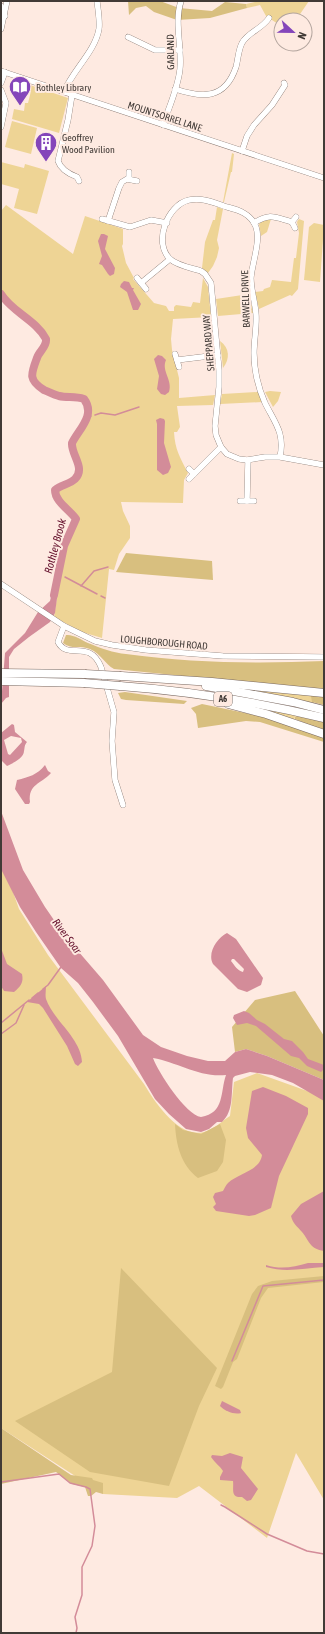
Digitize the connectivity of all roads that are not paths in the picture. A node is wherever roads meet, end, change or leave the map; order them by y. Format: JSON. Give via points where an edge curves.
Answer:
{"nodes":[{"id":1,"x":7,"y":1,"type":"edge"},
{"id":2,"x":97,"y":1,"type":"edge"},
{"id":3,"x":181,"y":1,"type":"edge"},
{"id":4,"x":1,"y":6,"type":"edge"},
{"id":5,"x":5,"y":16,"type":"junction"},
{"id":6,"x":269,"y":18,"type":"dead end"},
{"id":7,"x":1,"y":29,"type":"edge"},
{"id":8,"x":132,"y":37,"type":"dead end"},
{"id":9,"x":180,"y":50,"type":"junction"},
{"id":10,"x":3,"y":71,"type":"edge"},
{"id":11,"x":1,"y":83,"type":"edge"},
{"id":12,"x":287,"y":85,"type":"dead end"},
{"id":13,"x":1,"y":90,"type":"edge"},
{"id":14,"x":175,"y":90,"type":"junction"},
{"id":15,"x":64,"y":92,"type":"junction"},
{"id":16,"x":72,"y":95,"type":"junction"},
{"id":17,"x":163,"y":125,"type":"junction"},
{"id":18,"x":1,"y":127,"type":"edge"},
{"id":19,"x":242,"y":151,"type":"junction"},
{"id":20,"x":79,"y":177,"type":"dead end"},
{"id":21,"x":324,"y":178,"type":"edge"},
{"id":22,"x":138,"y":180,"type":"dead end"},
{"id":23,"x":296,"y":217,"type":"dead end"},
{"id":24,"x":102,"y":219,"type":"dead end"},
{"id":25,"x":108,"y":221,"type":"junction"},
{"id":26,"x":167,"y":223,"type":"junction"},
{"id":27,"x":254,"y":223,"type":"junction"},
{"id":28,"x":170,"y":259,"type":"junction"},
{"id":29,"x":137,"y":278,"type":"dead end"},
{"id":30,"x":141,"y":283,"type":"junction"},
{"id":31,"x":146,"y":289,"type":"dead end"},
{"id":32,"x":175,"y":354,"type":"dead end"},
{"id":33,"x":218,"y":355,"type":"junction"},
{"id":34,"x":177,"y":360,"type":"junction"},
{"id":35,"x":179,"y":367,"type":"dead end"},
{"id":36,"x":221,"y":447,"type":"junction"},
{"id":37,"x":280,"y":456,"type":"junction"},
{"id":38,"x":248,"y":460,"type":"junction"},
{"id":39,"x":324,"y":465,"type":"edge"},
{"id":40,"x":190,"y":469,"type":"dead end"},
{"id":41,"x":194,"y":474,"type":"junction"},
{"id":42,"x":189,"y":479,"type":"dead end"},
{"id":43,"x":240,"y":501,"type":"dead end"},
{"id":44,"x":247,"y":501,"type":"junction"},
{"id":45,"x":254,"y":501,"type":"dead end"},
{"id":46,"x":1,"y":584,"type":"edge"},
{"id":47,"x":64,"y":626,"type":"junction"},
{"id":48,"x":324,"y":654,"type":"edge"},
{"id":49,"x":317,"y":657,"type":"junction"},
{"id":50,"x":324,"y":657,"type":"edge"},
{"id":51,"x":1,"y":673,"type":"edge"},
{"id":52,"x":85,"y":678,"type":"junction"},
{"id":53,"x":172,"y":680,"type":"junction"},
{"id":54,"x":1,"y":682,"type":"edge"},
{"id":55,"x":181,"y":693,"type":"junction"},
{"id":56,"x":324,"y":693,"type":"edge"},
{"id":57,"x":324,"y":710,"type":"edge"},
{"id":58,"x":324,"y":718,"type":"edge"},
{"id":59,"x":324,"y":734,"type":"edge"},
{"id":60,"x":123,"y":805,"type":"dead end"}],
"edges":[{"from":1,"to":5,"type":"street"},
{"from":2,"to":15,"type":"street","via":[[98,33]]},
{"from":3,"to":9,"type":"street","name":"GARLAND","via":[[177,18]]},
{"from":4,"to":5,"type":"street"},
{"from":5,"to":7,"type":"street"},
{"from":6,"to":14,"type":"street","via":[[266,27],[250,34],[242,43],[233,75],[222,89],[207,96]]},
{"from":8,"to":9,"type":"street","via":[[155,50]]},
{"from":9,"to":14,"type":"street","name":"GARLAND","via":[[180,70]]},
{"from":10,"to":11,"type":"street"},
{"from":10,"to":15,"type":"street","name":"MOUNTSORREL LANE"},
{"from":12,"to":19,"type":"street","via":[[254,125]]},
{"from":13,"to":18,"type":"street","via":[[6,103]]},
{"from":14,"to":17,"type":"street","name":"GARLAND"},
{"from":15,"to":16,"type":"street","name":"MOUNTSORREL LANE"},
{"from":16,"to":17,"type":"street","name":"MOUNTSORREL LANE"},
{"from":16,"to":20,"type":"street","via":[[58,161],[70,175]]},
{"from":17,"to":19,"type":"street","name":"MOUNTSORREL LANE"},
{"from":19,"to":21,"type":"street","name":"MOUNTSORREL LANE"},
{"from":22,"to":25,"type":"street","via":[[129,175],[120,184]]},
{"from":23,"to":27,"type":"street","via":[[294,225],[270,216]]},
{"from":24,"to":25,"type":"street"},
{"from":25,"to":26,"type":"street","via":[[130,226],[151,220]]},
{"from":26,"to":27,"type":"street","via":[[174,209],[186,200],[203,199],[243,212]]},
{"from":26,"to":28,"type":"street","via":[[162,242]]},
{"from":27,"to":37,"type":"street","name":"BARWELL DRIVE","via":[[257,238],[251,284],[256,313],[255,370],[264,401],[278,425],[282,441]]},
{"from":28,"to":30,"type":"street"},
{"from":28,"to":33,"type":"street","name":"SHEPPARD WAY","via":[[201,271],[209,279]]},
{"from":29,"to":30,"type":"street"},
{"from":30,"to":31,"type":"street"},
{"from":32,"to":34,"type":"street"},
{"from":33,"to":34,"type":"street"},
{"from":33,"to":36,"type":"street","name":"SHEPPARD WAY","via":[[219,387],[215,426]]},
{"from":34,"to":35,"type":"street"},
{"from":36,"to":38,"type":"street","via":[[232,457]]},
{"from":36,"to":41,"type":"street"},
{"from":37,"to":38,"type":"street"},
{"from":37,"to":39,"type":"street"},
{"from":38,"to":44,"type":"street"},
{"from":40,"to":41,"type":"street"},
{"from":41,"to":42,"type":"street"},
{"from":43,"to":44,"type":"street"},
{"from":44,"to":45,"type":"street"},
{"from":46,"to":47,"type":"street","name":"LOUGHBOROUGH ROAD"},
{"from":47,"to":49,"type":"street","name":"LOUGHBOROUGH ROAD","via":[[95,641],[133,649],[223,656]]},
{"from":47,"to":60,"type":"street","via":[[58,642],[60,646],[68,651],[82,650],[92,654],[101,667],[114,712],[112,741],[115,780]]},
{"from":48,"to":49,"type":"street","name":"LOUGHBOROUGH ROAD"},
{"from":49,"to":50,"type":"street","name":"LOUGHBOROUGH ROAD"},
{"from":51,"to":52,"type":"highway","number":"A6"},
{"from":52,"to":53,"type":"highway","number":"A6","bridge":true,"via":[[121,676]]},
{"from":52,"to":54,"type":"highway","number":"A6"},
{"from":52,"to":55,"type":"highway","number":"A6","bridge":true,"via":[[120,686]]},
{"from":53,"to":56,"type":"highway"},
{"from":53,"to":57,"type":"highway","number":"A6"},
{"from":55,"to":58,"type":"highway","number":"A6"},
{"from":55,"to":59,"type":"highway","via":[[266,714]]}]}
